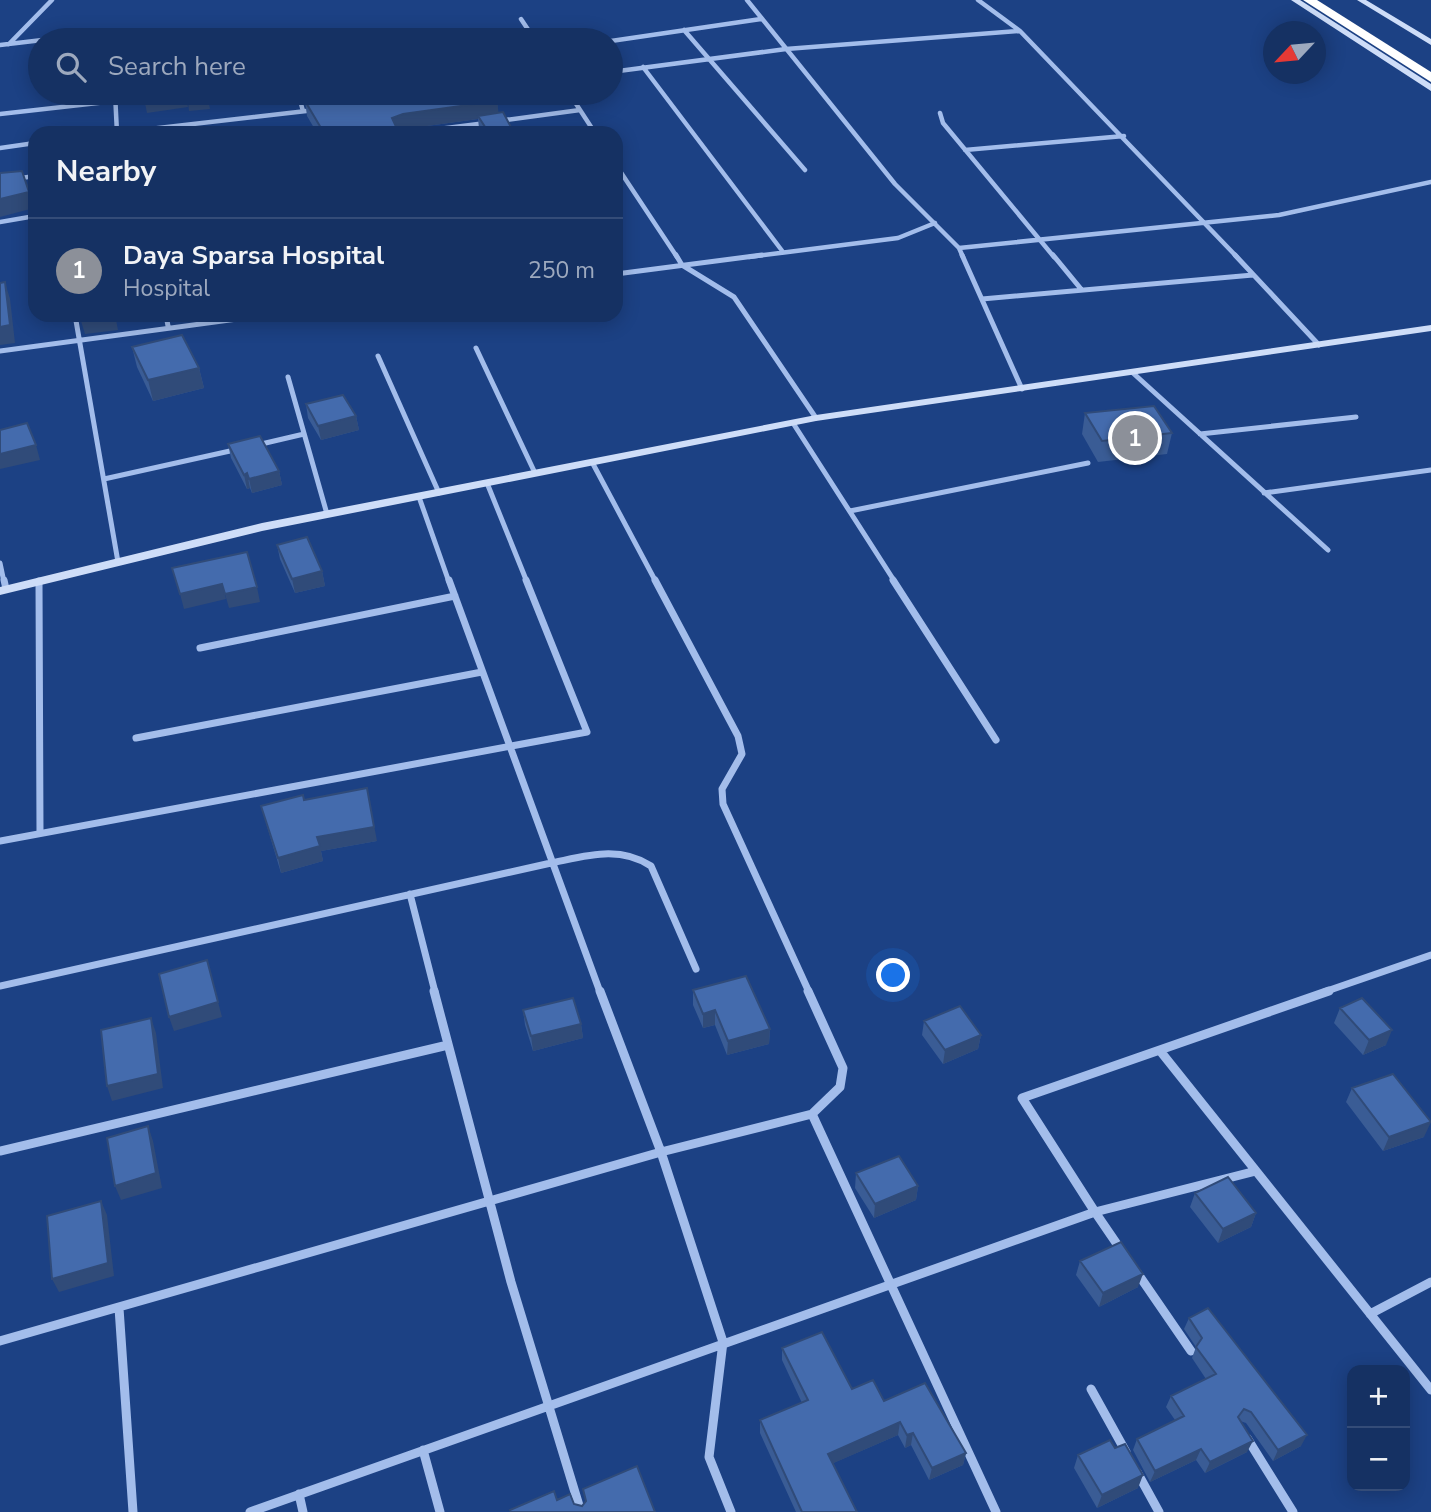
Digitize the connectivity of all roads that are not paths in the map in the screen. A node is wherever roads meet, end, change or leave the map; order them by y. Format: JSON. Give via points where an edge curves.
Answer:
{"nodes":[{"id":1,"x":52,"y":0,"type":"edge"},
{"id":2,"x":747,"y":0,"type":"edge"},
{"id":3,"x":978,"y":0,"type":"edge"},
{"id":4,"x":1295,"y":0,"type":"edge"},
{"id":5,"x":1309,"y":0,"type":"edge"},
{"id":6,"x":1332,"y":0,"type":"edge"},
{"id":7,"x":1361,"y":0,"type":"edge"},
{"id":8,"x":521,"y":19,"type":"dead end"},
{"id":9,"x":761,"y":19,"type":"junction"},
{"id":10,"x":527,"y":28,"type":"edge"},
{"id":11,"x":684,"y":30,"type":"junction"},
{"id":12,"x":1020,"y":31,"type":"junction"},
{"id":13,"x":623,"y":39,"type":"edge"},
{"id":14,"x":28,"y":42,"type":"edge"},
{"id":15,"x":1431,"y":43,"type":"edge"},
{"id":16,"x":9,"y":44,"type":"junction"},
{"id":17,"x":0,"y":45,"type":"edge"},
{"id":18,"x":786,"y":49,"type":"junction"},
{"id":19,"x":1420,"y":54,"type":"dead end"},
{"id":20,"x":709,"y":59,"type":"junction"},
{"id":21,"x":643,"y":67,"type":"junction"},
{"id":22,"x":623,"y":70,"type":"edge"},
{"id":23,"x":1431,"y":78,"type":"edge"},
{"id":24,"x":1431,"y":88,"type":"edge"},
{"id":25,"x":80,"y":105,"type":"edge"},
{"id":26,"x":116,"y":105,"type":"edge"},
{"id":27,"x":301,"y":105,"type":"edge"},
{"id":28,"x":577,"y":105,"type":"edge"},
{"id":29,"x":317,"y":109,"type":"edge"},
{"id":30,"x":580,"y":110,"type":"junction"},
{"id":31,"x":303,"y":111,"type":"junction"},
{"id":32,"x":940,"y":113,"type":"dead end"},
{"id":33,"x":0,"y":114,"type":"edge"},
{"id":34,"x":116,"y":126,"type":"edge"},
{"id":35,"x":176,"y":126,"type":"edge"},
{"id":36,"x":460,"y":126,"type":"edge"},
{"id":37,"x":590,"y":126,"type":"edge"},
{"id":38,"x":1124,"y":136,"type":"junction"},
{"id":39,"x":28,"y":144,"type":"edge"},
{"id":40,"x":0,"y":148,"type":"edge"},
{"id":41,"x":965,"y":150,"type":"junction"},
{"id":42,"x":805,"y":170,"type":"dead end"},
{"id":43,"x":623,"y":176,"type":"edge"},
{"id":44,"x":28,"y":177,"type":"edge"},
{"id":45,"x":0,"y":181,"type":"edge"},
{"id":46,"x":1431,"y":182,"type":"edge"},
{"id":47,"x":28,"y":217,"type":"edge"},
{"id":48,"x":0,"y":222,"type":"edge"},
{"id":49,"x":1204,"y":222,"type":"junction"},
{"id":50,"x":935,"y":223,"type":"junction"},
{"id":51,"x":1040,"y":240,"type":"junction"},
{"id":52,"x":959,"y":248,"type":"junction"},
{"id":53,"x":783,"y":252,"type":"junction"},
{"id":54,"x":682,"y":265,"type":"junction"},
{"id":55,"x":623,"y":273,"type":"edge"},
{"id":56,"x":1253,"y":275,"type":"junction"},
{"id":57,"x":1081,"y":289,"type":"junction"},
{"id":58,"x":982,"y":299,"type":"junction"},
{"id":59,"x":76,"y":322,"type":"edge"},
{"id":60,"x":167,"y":322,"type":"edge"},
{"id":61,"x":204,"y":322,"type":"edge"},
{"id":62,"x":168,"y":326,"type":"junction"},
{"id":63,"x":1431,"y":328,"type":"edge"},
{"id":64,"x":79,"y":340,"type":"junction"},
{"id":65,"x":1319,"y":345,"type":"junction"},
{"id":66,"x":476,"y":348,"type":"dead end"},
{"id":67,"x":0,"y":351,"type":"edge"},
{"id":68,"x":378,"y":356,"type":"dead end"},
{"id":69,"x":1133,"y":373,"type":"junction"},
{"id":70,"x":288,"y":377,"type":"dead end"},
{"id":71,"x":1022,"y":390,"type":"junction"},
{"id":72,"x":1356,"y":417,"type":"dead end"},
{"id":73,"x":816,"y":418,"type":"junction"},
{"id":74,"x":793,"y":423,"type":"junction"},
{"id":75,"x":304,"y":434,"type":"junction"},
{"id":76,"x":1200,"y":434,"type":"junction"},
{"id":77,"x":592,"y":462,"type":"junction"},
{"id":78,"x":1088,"y":463,"type":"dead end"},
{"id":79,"x":1431,"y":470,"type":"edge"},
{"id":80,"x":535,"y":473,"type":"junction"},
{"id":81,"x":104,"y":479,"type":"junction"},
{"id":82,"x":486,"y":483,"type":"junction"},
{"id":83,"x":439,"y":493,"type":"junction"},
{"id":84,"x":1265,"y":493,"type":"junction"},
{"id":85,"x":419,"y":497,"type":"junction"},
{"id":86,"x":850,"y":511,"type":"junction"},
{"id":87,"x":327,"y":514,"type":"junction"},
{"id":88,"x":1328,"y":550,"type":"dead end"},
{"id":89,"x":118,"y":562,"type":"junction"},
{"id":90,"x":0,"y":563,"type":"edge"},
{"id":91,"x":39,"y":581,"type":"junction"},
{"id":92,"x":3,"y":590,"type":"edge"},
{"id":93,"x":455,"y":596,"type":"junction"},
{"id":94,"x":200,"y":648,"type":"dead end"},
{"id":95,"x":482,"y":672,"type":"junction"},
{"id":96,"x":136,"y":738,"type":"dead end"},
{"id":97,"x":996,"y":740,"type":"dead end"},
{"id":98,"x":510,"y":748,"type":"junction"},
{"id":99,"x":40,"y":833,"type":"junction"},
{"id":100,"x":0,"y":842,"type":"edge"},
{"id":101,"x":551,"y":863,"type":"junction"},
{"id":102,"x":410,"y":894,"type":"junction"},
{"id":103,"x":1431,"y":955,"type":"edge"},
{"id":104,"x":696,"y":969,"type":"dead end"},
{"id":105,"x":0,"y":986,"type":"edge"},
{"id":106,"x":448,"y":1045,"type":"junction"},
{"id":107,"x":1161,"y":1052,"type":"junction"},
{"id":108,"x":812,"y":1114,"type":"junction"},
{"id":109,"x":0,"y":1151,"type":"edge"},
{"id":110,"x":661,"y":1152,"type":"junction"},
{"id":111,"x":1256,"y":1171,"type":"junction"},
{"id":112,"x":488,"y":1201,"type":"junction"},
{"id":113,"x":1095,"y":1212,"type":"junction"},
{"id":114,"x":1124,"y":1255,"type":"edge"},
{"id":115,"x":1132,"y":1266,"type":"edge"},
{"id":116,"x":1431,"y":1282,"type":"edge"},
{"id":117,"x":890,"y":1283,"type":"junction"},
{"id":118,"x":119,"y":1308,"type":"junction"},
{"id":119,"x":1370,"y":1314,"type":"junction"},
{"id":120,"x":0,"y":1341,"type":"edge"},
{"id":121,"x":723,"y":1342,"type":"junction"},
{"id":122,"x":1191,"y":1352,"type":"dead end"},
{"id":123,"x":1091,"y":1388,"type":"dead end"},
{"id":124,"x":1431,"y":1390,"type":"edge"},
{"id":125,"x":545,"y":1406,"type":"junction"},
{"id":126,"x":1240,"y":1427,"type":"edge"},
{"id":127,"x":423,"y":1450,"type":"junction"},
{"id":128,"x":299,"y":1494,"type":"junction"},
{"id":129,"x":133,"y":1512,"type":"edge"},
{"id":130,"x":250,"y":1512,"type":"edge"},
{"id":131,"x":303,"y":1512,"type":"edge"},
{"id":132,"x":440,"y":1512,"type":"edge"},
{"id":133,"x":581,"y":1512,"type":"edge"},
{"id":134,"x":731,"y":1512,"type":"edge"},
{"id":135,"x":996,"y":1512,"type":"edge"},
{"id":136,"x":1159,"y":1512,"type":"edge"},
{"id":137,"x":1293,"y":1512,"type":"edge"}],
"edges":[{"from":1,"to":16,"type":"street"},
{"from":2,"to":9,"type":"street"},
{"from":3,"to":12,"type":"street"},
{"from":4,"to":24,"type":"street"},
{"from":5,"to":23,"type":"highway"},
{"from":6,"to":19,"type":"highway"},
{"from":7,"to":15,"type":"street"},
{"from":8,"to":10,"type":"street"},
{"from":9,"to":11,"type":"street"},
{"from":9,"to":18,"type":"street"},
{"from":11,"to":13,"type":"street"},
{"from":11,"to":20,"type":"street"},
{"from":12,"to":18,"type":"street"},
{"from":12,"to":38,"type":"street"},
{"from":14,"to":16,"type":"street"},
{"from":16,"to":17,"type":"street"},
{"from":18,"to":20,"type":"street"},
{"from":18,"to":50,"type":"street","via":[[895,184]]},
{"from":20,"to":21,"type":"street"},
{"from":20,"to":42,"type":"street"},
{"from":21,"to":22,"type":"street"},
{"from":21,"to":53,"type":"street"},
{"from":25,"to":33,"type":"street"},
{"from":26,"to":34,"type":"street"},
{"from":27,"to":31,"type":"street"},
{"from":28,"to":30,"type":"street"},
{"from":29,"to":31,"type":"street"},
{"from":30,"to":36,"type":"street"},
{"from":30,"to":37,"type":"street"},
{"from":31,"to":35,"type":"street"},
{"from":32,"to":41,"type":"street"},
{"from":38,"to":41,"type":"street"},
{"from":38,"to":49,"type":"street"},
{"from":39,"to":40,"type":"street"},
{"from":41,"to":51,"type":"street"},
{"from":43,"to":54,"type":"street"},
{"from":44,"to":45,"type":"street"},
{"from":46,"to":49,"type":"street","via":[[1279,215]]},
{"from":47,"to":48,"type":"street"},
{"from":49,"to":51,"type":"street"},
{"from":49,"to":56,"type":"street"},
{"from":50,"to":52,"type":"street"},
{"from":50,"to":53,"type":"street","via":[[898,238]]},
{"from":51,"to":52,"type":"street"},
{"from":51,"to":57,"type":"street"},
{"from":52,"to":58,"type":"street"},
{"from":53,"to":54,"type":"street"},
{"from":54,"to":55,"type":"street"},
{"from":54,"to":73,"type":"street","via":[[734,297]]},
{"from":56,"to":57,"type":"street"},
{"from":56,"to":65,"type":"street"},
{"from":57,"to":58,"type":"street"},
{"from":58,"to":71,"type":"street"},
{"from":59,"to":64,"type":"street"},
{"from":60,"to":62,"type":"street"},
{"from":61,"to":62,"type":"street"},
{"from":62,"to":64,"type":"street"},
{"from":63,"to":65,"type":"street"},
{"from":64,"to":67,"type":"street"},
{"from":64,"to":81,"type":"street"},
{"from":65,"to":69,"type":"street"},
{"from":66,"to":80,"type":"street"},
{"from":68,"to":83,"type":"street"},
{"from":69,"to":71,"type":"street"},
{"from":69,"to":76,"type":"street"},
{"from":70,"to":75,"type":"street"},
{"from":71,"to":73,"type":"street"},
{"from":72,"to":76,"type":"street"},
{"from":73,"to":74,"type":"street"},
{"from":74,"to":77,"type":"street"},
{"from":74,"to":86,"type":"street"},
{"from":75,"to":81,"type":"street"},
{"from":75,"to":87,"type":"street"},
{"from":76,"to":84,"type":"street"},
{"from":77,"to":80,"type":"street"},
{"from":77,"to":108,"type":"street","via":[[738,736],[742,754],[722,789],[723,803],[843,1069],[840,1087]]},
{"from":78,"to":86,"type":"street"},
{"from":79,"to":84,"type":"street"},
{"from":80,"to":82,"type":"street"},
{"from":81,"to":89,"type":"street"},
{"from":82,"to":83,"type":"street"},
{"from":82,"to":98,"type":"street","via":[[587,732]]},
{"from":83,"to":85,"type":"street"},
{"from":84,"to":88,"type":"street"},
{"from":85,"to":87,"type":"street"},
{"from":85,"to":93,"type":"street"},
{"from":86,"to":97,"type":"street"},
{"from":87,"to":89,"type":"street"},
{"from":89,"to":91,"type":"street"},
{"from":90,"to":92,"type":"street"},
{"from":91,"to":92,"type":"street"},
{"from":91,"to":99,"type":"street"},
{"from":93,"to":94,"type":"street"},
{"from":93,"to":95,"type":"street"},
{"from":95,"to":96,"type":"street"},
{"from":95,"to":98,"type":"street"},
{"from":98,"to":99,"type":"street"},
{"from":98,"to":101,"type":"street"},
{"from":99,"to":100,"type":"street"},
{"from":101,"to":102,"type":"street"},
{"from":101,"to":104,"type":"street","via":[[610,852],[640,856],[652,866]]},
{"from":101,"to":110,"type":"street"},
{"from":102,"to":105,"type":"street"},
{"from":102,"to":106,"type":"street"},
{"from":103,"to":107,"type":"street"},
{"from":106,"to":109,"type":"street"},
{"from":106,"to":112,"type":"street"},
{"from":107,"to":111,"type":"street"},
{"from":107,"to":113,"type":"street","via":[[1022,1098]]},
{"from":108,"to":110,"type":"street"},
{"from":108,"to":117,"type":"street"},
{"from":110,"to":112,"type":"street"},
{"from":110,"to":121,"type":"street"},
{"from":111,"to":113,"type":"street"},
{"from":111,"to":119,"type":"street"},
{"from":112,"to":118,"type":"street"},
{"from":112,"to":125,"type":"street"},
{"from":113,"to":114,"type":"street"},
{"from":113,"to":117,"type":"street"},
{"from":115,"to":122,"type":"street"},
{"from":116,"to":119,"type":"street"},
{"from":117,"to":121,"type":"street"},
{"from":117,"to":135,"type":"street"},
{"from":118,"to":120,"type":"street"},
{"from":118,"to":129,"type":"street"},
{"from":119,"to":124,"type":"street"},
{"from":121,"to":125,"type":"street"},
{"from":121,"to":134,"type":"street","via":[[709,1457]]},
{"from":123,"to":136,"type":"street"},
{"from":125,"to":127,"type":"street"},
{"from":125,"to":133,"type":"street"},
{"from":126,"to":137,"type":"street"},
{"from":127,"to":128,"type":"street"},
{"from":127,"to":132,"type":"street"},
{"from":128,"to":130,"type":"street"},
{"from":128,"to":131,"type":"street"}]}
